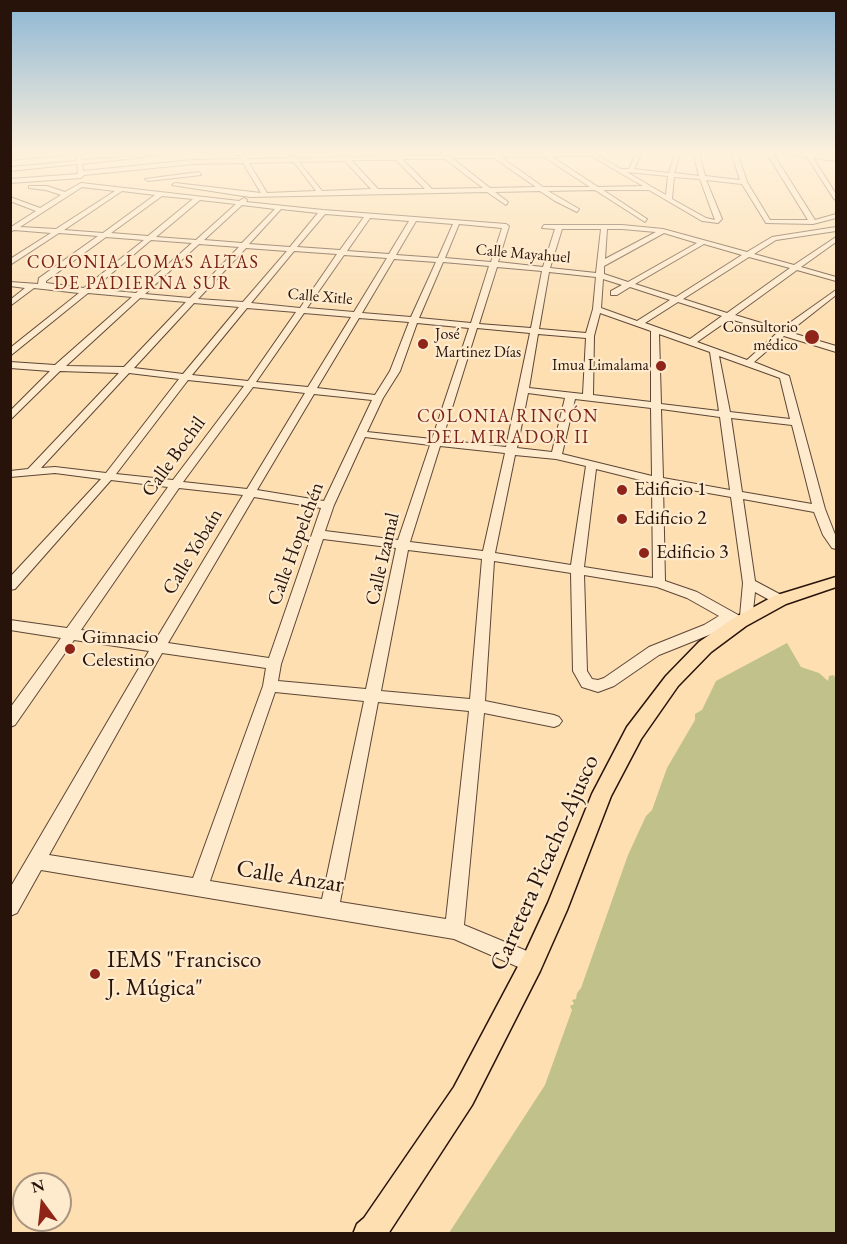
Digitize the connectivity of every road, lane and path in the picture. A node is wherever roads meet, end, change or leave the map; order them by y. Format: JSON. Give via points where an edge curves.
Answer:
{"nodes":[{"id":1,"x":89,"y":210,"type":"edge"},
{"id":2,"x":138,"y":210,"type":"edge"},
{"id":3,"x":184,"y":210,"type":"edge"},
{"id":4,"x":233,"y":210,"type":"edge"},
{"id":5,"x":277,"y":210,"type":"edge"},
{"id":6,"x":306,"y":210,"type":"edge"},
{"id":7,"x":630,"y":210,"type":"edge"},
{"id":8,"x":687,"y":210,"type":"edge"},
{"id":9,"x":715,"y":210,"type":"edge"},
{"id":10,"x":761,"y":210,"type":"edge"},
{"id":11,"x":805,"y":210,"type":"edge"},
{"id":12,"x":42,"y":211,"type":"edge"},
{"id":13,"x":323,"y":212,"type":"junction"},
{"id":14,"x":368,"y":216,"type":"junction"},
{"id":15,"x":837,"y":216,"type":"edge"},
{"id":16,"x":413,"y":220,"type":"junction"},
{"id":17,"x":645,"y":220,"type":"dead end"},
{"id":18,"x":813,"y":222,"type":"junction"},
{"id":19,"x":456,"y":224,"type":"junction"},
{"id":20,"x":544,"y":227,"type":"dead end"},
{"id":21,"x":559,"y":228,"type":"junction"},
{"id":22,"x":11,"y":229,"type":"edge"},
{"id":23,"x":604,"y":229,"type":"junction"},
{"id":24,"x":837,"y":229,"type":"edge"},
{"id":25,"x":58,"y":231,"type":"junction"},
{"id":26,"x":663,"y":231,"type":"junction"},
{"id":27,"x":102,"y":236,"type":"junction"},
{"id":28,"x":148,"y":239,"type":"junction"},
{"id":29,"x":837,"y":239,"type":"edge"},
{"id":30,"x":195,"y":242,"type":"junction"},
{"id":31,"x":703,"y":242,"type":"junction"},
{"id":32,"x":242,"y":246,"type":"junction"},
{"id":33,"x":291,"y":250,"type":"junction"},
{"id":34,"x":341,"y":254,"type":"junction"},
{"id":35,"x":750,"y":255,"type":"junction"},
{"id":36,"x":390,"y":258,"type":"junction"},
{"id":37,"x":441,"y":261,"type":"junction"},
{"id":38,"x":10,"y":263,"type":"edge"},
{"id":39,"x":493,"y":264,"type":"junction"},
{"id":40,"x":602,"y":264,"type":"junction"},
{"id":41,"x":797,"y":268,"type":"junction"},
{"id":42,"x":546,"y":269,"type":"junction"},
{"id":43,"x":598,"y":275,"type":"junction"},
{"id":44,"x":837,"y":279,"type":"edge"},
{"id":45,"x":10,"y":284,"type":"edge"},
{"id":46,"x":629,"y":284,"type":"junction"},
{"id":47,"x":32,"y":286,"type":"junction"},
{"id":48,"x":46,"y":287,"type":"junction"},
{"id":49,"x":86,"y":292,"type":"junction"},
{"id":50,"x":837,"y":292,"type":"edge"},
{"id":51,"x":614,"y":293,"type":"dead end"},
{"id":52,"x":137,"y":296,"type":"junction"},
{"id":53,"x":679,"y":299,"type":"junction"},
{"id":54,"x":190,"y":301,"type":"junction"},
{"id":55,"x":10,"y":304,"type":"edge"},
{"id":56,"x":246,"y":305,"type":"junction"},
{"id":57,"x":597,"y":309,"type":"junction"},
{"id":58,"x":300,"y":310,"type":"junction"},
{"id":59,"x":357,"y":315,"type":"junction"},
{"id":60,"x":729,"y":315,"type":"junction"},
{"id":61,"x":414,"y":320,"type":"junction"},
{"id":62,"x":638,"y":324,"type":"junction"},
{"id":63,"x":474,"y":325,"type":"junction"},
{"id":64,"x":655,"y":330,"type":"junction"},
{"id":65,"x":534,"y":331,"type":"junction"},
{"id":66,"x":783,"y":332,"type":"junction"},
{"id":67,"x":590,"y":336,"type":"junction"},
{"id":68,"x":690,"y":343,"type":"junction"},
{"id":69,"x":837,"y":349,"type":"edge"},
{"id":70,"x":714,"y":351,"type":"junction"},
{"id":71,"x":10,"y":353,"type":"edge"},
{"id":72,"x":748,"y":363,"type":"junction"},
{"id":73,"x":10,"y":364,"type":"edge"},
{"id":74,"x":58,"y":368,"type":"junction"},
{"id":75,"x":126,"y":370,"type":"junction"},
{"id":76,"x":186,"y":376,"type":"junction"},
{"id":77,"x":250,"y":384,"type":"junction"},
{"id":78,"x":311,"y":390,"type":"junction"},
{"id":79,"x":524,"y":390,"type":"junction"},
{"id":80,"x":571,"y":395,"type":"junction"},
{"id":81,"x":588,"y":397,"type":"junction"},
{"id":82,"x":378,"y":398,"type":"junction"},
{"id":83,"x":655,"y":405,"type":"junction"},
{"id":84,"x":725,"y":414,"type":"junction"},
{"id":85,"x":10,"y":417,"type":"edge"},
{"id":86,"x":798,"y":423,"type":"junction"},
{"id":87,"x":362,"y":434,"type":"junction"},
{"id":88,"x":436,"y":443,"type":"junction"},
{"id":89,"x":509,"y":452,"type":"junction"},
{"id":90,"x":556,"y":456,"type":"junction"},
{"id":91,"x":591,"y":466,"type":"junction"},
{"id":92,"x":32,"y":471,"type":"junction"},
{"id":93,"x":10,"y":474,"type":"edge"},
{"id":94,"x":109,"y":476,"type":"junction"},
{"id":95,"x":655,"y":480,"type":"junction"},
{"id":96,"x":175,"y":485,"type":"junction"},
{"id":97,"x":252,"y":493,"type":"junction"},
{"id":98,"x":737,"y":494,"type":"junction"},
{"id":99,"x":328,"y":505,"type":"junction"},
{"id":100,"x":819,"y":509,"type":"junction"},
{"id":101,"x":317,"y":534,"type":"junction"},
{"id":102,"x":834,"y":537,"type":"edge"},
{"id":103,"x":404,"y":545,"type":"junction"},
{"id":104,"x":488,"y":556,"type":"junction"},
{"id":105,"x":577,"y":569,"type":"junction"},
{"id":106,"x":837,"y":582,"type":"edge"},
{"id":107,"x":659,"y":583,"type":"junction"},
{"id":108,"x":749,"y":583,"type":"junction"},
{"id":109,"x":10,"y":586,"type":"edge"},
{"id":110,"x":780,"y":600,"type":"junction"},
{"id":111,"x":739,"y":619,"type":"junction"},
{"id":112,"x":10,"y":625,"type":"edge"},
{"id":113,"x":73,"y":633,"type":"junction"},
{"id":114,"x":159,"y":646,"type":"junction"},
{"id":115,"x":274,"y":664,"type":"junction"},
{"id":116,"x":270,"y":686,"type":"junction"},
{"id":117,"x":374,"y":696,"type":"junction"},
{"id":118,"x":477,"y":706,"type":"junction"},
{"id":119,"x":10,"y":721,"type":"edge"},
{"id":120,"x":554,"y":721,"type":"dead end"},
{"id":121,"x":35,"y":861,"type":"junction"},
{"id":122,"x":199,"y":888,"type":"junction"},
{"id":123,"x":10,"y":907,"type":"edge"},
{"id":124,"x":329,"y":909,"type":"junction"},
{"id":125,"x":453,"y":930,"type":"junction"},
{"id":126,"x":532,"y":963,"type":"junction"},
{"id":127,"x":367,"y":1233,"type":"edge"}],
"edges":[{"from":1,"to":25,"type":"street"},
{"from":2,"to":27,"type":"street"},
{"from":3,"to":28,"type":"street"},
{"from":4,"to":30,"type":"street"},
{"from":5,"to":32,"type":"street"},
{"from":6,"to":13,"type":"street"},
{"from":7,"to":17,"type":"street"},
{"from":8,"to":9,"type":"street","via":[[716,222],[719,219]]},
{"from":10,"to":18,"type":"street","via":[[768,222]]},
{"from":11,"to":18,"type":"street"},
{"from":12,"to":22,"type":"street"},
{"from":13,"to":14,"type":"street"},
{"from":13,"to":33,"type":"street"},
{"from":14,"to":16,"type":"street"},
{"from":14,"to":34,"type":"street","name":"Calle Bochil"},
{"from":15,"to":18,"type":"street"},
{"from":16,"to":19,"type":"street"},
{"from":16,"to":36,"type":"street","name":"Calle Yobaín"},
{"from":19,"to":37,"type":"street","name":"Calle Hopelchén"},
{"from":19,"to":39,"type":"street","name":"Calle Izamal","via":[[506,226]]},
{"from":20,"to":21,"type":"street"},
{"from":21,"to":23,"type":"street"},
{"from":21,"to":42,"type":"street"},
{"from":22,"to":25,"type":"street","name":"Calle Mayahuel"},
{"from":23,"to":26,"type":"street","via":[[641,227]]},
{"from":23,"to":40,"type":"street"},
{"from":24,"to":35,"type":"street","via":[[774,238]]},
{"from":25,"to":27,"type":"street","name":"Calle Mayahuel"},
{"from":25,"to":38,"type":"street"},
{"from":26,"to":31,"type":"street"},
{"from":26,"to":40,"type":"street"},
{"from":27,"to":28,"type":"street","name":"Calle Mayahuel"},
{"from":27,"to":48,"type":"street","via":[[42,280]]},
{"from":28,"to":30,"type":"street","name":"Calle Mayahuel"},
{"from":28,"to":49,"type":"street"},
{"from":29,"to":41,"type":"street"},
{"from":30,"to":32,"type":"street","name":"Calle Mayahuel"},
{"from":30,"to":52,"type":"street"},
{"from":31,"to":35,"type":"street"},
{"from":31,"to":46,"type":"street"},
{"from":32,"to":33,"type":"street","name":"Calle Mayahuel"},
{"from":32,"to":54,"type":"street"},
{"from":33,"to":34,"type":"street","name":"Calle Mayahuel"},
{"from":33,"to":56,"type":"street"},
{"from":34,"to":36,"type":"street","name":"Calle Mayahuel"},
{"from":34,"to":58,"type":"street","name":"Calle Bochil"},
{"from":35,"to":41,"type":"street"},
{"from":35,"to":53,"type":"street"},
{"from":36,"to":37,"type":"street","name":"Calle Mayahuel"},
{"from":36,"to":59,"type":"street","name":"Calle Yobaín"},
{"from":37,"to":39,"type":"street","name":"Calle Mayahuel"},
{"from":37,"to":61,"type":"street","name":"Calle Hopelchén"},
{"from":39,"to":42,"type":"street","name":"Calle Mayahuel"},
{"from":39,"to":63,"type":"street","name":"Calle Izamal"},
{"from":40,"to":43,"type":"street"},
{"from":41,"to":44,"type":"street"},
{"from":41,"to":60,"type":"street"},
{"from":42,"to":43,"type":"street","name":"Calle Mayahuel"},
{"from":42,"to":65,"type":"street"},
{"from":43,"to":46,"type":"street","name":"Calle Mayahuel"},
{"from":43,"to":57,"type":"street"},
{"from":45,"to":47,"type":"street","name":"Calle Xitle"},
{"from":46,"to":51,"type":"street"},
{"from":46,"to":53,"type":"street","name":"Calle Mayahuel"},
{"from":47,"to":48,"type":"street","name":"Calle Xitle"},
{"from":47,"to":55,"type":"street"},
{"from":48,"to":49,"type":"street","name":"Calle Xitle"},
{"from":49,"to":52,"type":"street","name":"Calle Xitle"},
{"from":49,"to":71,"type":"street"},
{"from":50,"to":66,"type":"street"},
{"from":52,"to":54,"type":"street","name":"Calle Xitle"},
{"from":52,"to":74,"type":"street"},
{"from":53,"to":60,"type":"street","name":"Calle Mayahuel"},
{"from":53,"to":62,"type":"street"},
{"from":54,"to":56,"type":"street","name":"Calle Xitle"},
{"from":54,"to":75,"type":"street"},
{"from":56,"to":58,"type":"street","name":"Calle Xitle"},
{"from":56,"to":76,"type":"street"},
{"from":57,"to":62,"type":"street"},
{"from":57,"to":67,"type":"street"},
{"from":58,"to":59,"type":"street","name":"Calle Xitle"},
{"from":58,"to":77,"type":"street","name":"Calle Bochil"},
{"from":59,"to":61,"type":"street","name":"Calle Xitle"},
{"from":59,"to":78,"type":"street","name":"Calle Yobaín"},
{"from":60,"to":66,"type":"street","name":"Calle Mayahuel"},
{"from":60,"to":68,"type":"street"},
{"from":61,"to":63,"type":"street","name":"Calle Xitle"},
{"from":61,"to":82,"type":"street","name":"Calle Hopelchén","via":[[395,371]]},
{"from":62,"to":64,"type":"street"},
{"from":63,"to":65,"type":"street","name":"Calle Xitle"},
{"from":63,"to":88,"type":"street","name":"Calle Izamal"},
{"from":64,"to":68,"type":"street"},
{"from":64,"to":83,"type":"street"},
{"from":65,"to":67,"type":"street","name":"Calle Xitle"},
{"from":65,"to":79,"type":"street"},
{"from":66,"to":69,"type":"street","name":"Calle Mayahuel"},
{"from":66,"to":72,"type":"street"},
{"from":67,"to":81,"type":"street"},
{"from":68,"to":70,"type":"street"},
{"from":70,"to":72,"type":"street"},
{"from":70,"to":84,"type":"street"},
{"from":72,"to":86,"type":"street","via":[[786,379]]},
{"from":73,"to":74,"type":"street"},
{"from":74,"to":75,"type":"street"},
{"from":74,"to":85,"type":"street"},
{"from":75,"to":76,"type":"street"},
{"from":75,"to":92,"type":"street"},
{"from":76,"to":77,"type":"street"},
{"from":76,"to":94,"type":"street"},
{"from":77,"to":78,"type":"street"},
{"from":77,"to":96,"type":"street","name":"Calle Bochil"},
{"from":78,"to":82,"type":"street"},
{"from":78,"to":97,"type":"street","name":"Calle Yobaín"},
{"from":79,"to":80,"type":"street"},
{"from":79,"to":89,"type":"street"},
{"from":80,"to":81,"type":"street"},
{"from":80,"to":90,"type":"street"},
{"from":81,"to":83,"type":"street"},
{"from":82,"to":87,"type":"street","name":"Calle Hopelchén"},
{"from":83,"to":84,"type":"street"},
{"from":83,"to":95,"type":"street"},
{"from":84,"to":86,"type":"street"},
{"from":84,"to":98,"type":"street"},
{"from":86,"to":100,"type":"street"},
{"from":87,"to":88,"type":"street"},
{"from":87,"to":99,"type":"street","name":"Calle Hopelchén"},
{"from":88,"to":89,"type":"street"},
{"from":88,"to":103,"type":"street","name":"Calle Izamal"},
{"from":89,"to":90,"type":"street"},
{"from":89,"to":104,"type":"street"},
{"from":90,"to":91,"type":"street"},
{"from":91,"to":95,"type":"street"},
{"from":91,"to":105,"type":"street"},
{"from":92,"to":93,"type":"street"},
{"from":92,"to":94,"type":"street"},
{"from":94,"to":96,"type":"street"},
{"from":94,"to":109,"type":"street"},
{"from":95,"to":98,"type":"street"},
{"from":95,"to":107,"type":"street"},
{"from":96,"to":97,"type":"street"},
{"from":96,"to":113,"type":"street","name":"Calle Bochil"},
{"from":97,"to":99,"type":"street"},
{"from":97,"to":114,"type":"street","name":"Calle Yobaín"},
{"from":98,"to":100,"type":"street"},
{"from":98,"to":108,"type":"street"},
{"from":99,"to":101,"type":"street","name":"Calle Hopelchén"},
{"from":100,"to":102,"type":"street"},
{"from":101,"to":103,"type":"street"},
{"from":101,"to":115,"type":"street","name":"Calle Hopelchén"},
{"from":103,"to":104,"type":"street"},
{"from":103,"to":117,"type":"street","name":"Calle Izamal"},
{"from":104,"to":105,"type":"street"},
{"from":104,"to":118,"type":"street"},
{"from":105,"to":107,"type":"street"},
{"from":105,"to":111,"type":"street","via":[[580,671],[587,683],[598,686],[609,682],[654,651]]},
{"from":106,"to":110,"type":"main road","name":"Carretera Picacho-Ajusco"},
{"from":107,"to":111,"type":"street"},
{"from":108,"to":110,"type":"street"},
{"from":108,"to":111,"type":"street"},
{"from":110,"to":111,"type":"main road","name":"Carretera Picacho-Ajusco"},
{"from":111,"to":126,"type":"main road","name":"Carretera Picacho-Ajusco","via":[[672,681],[634,733],[602,794]]},
{"from":112,"to":113,"type":"street"},
{"from":113,"to":114,"type":"street"},
{"from":113,"to":119,"type":"street","name":"Calle Bochil"},
{"from":114,"to":115,"type":"street"},
{"from":114,"to":121,"type":"street","name":"Calle Yobaín"},
{"from":115,"to":116,"type":"street","name":"Calle Hopelchén"},
{"from":116,"to":117,"type":"street"},
{"from":116,"to":122,"type":"street","name":"Calle Hopelchén"},
{"from":117,"to":118,"type":"street"},
{"from":117,"to":124,"type":"street","name":"Calle Izamal"},
{"from":118,"to":120,"type":"street"},
{"from":118,"to":125,"type":"street"},
{"from":121,"to":122,"type":"street","name":"Calle Anzar"},
{"from":121,"to":123,"type":"street","name":"Calle Yobaín"},
{"from":122,"to":124,"type":"street","name":"Calle Anzar"},
{"from":124,"to":125,"type":"street","name":"Calle Anzar"},
{"from":125,"to":126,"type":"street","name":"Calle Anzar"},
{"from":126,"to":127,"type":"main road","name":"Carretera Picacho-Ajusco","via":[[463,1096]]}]}
